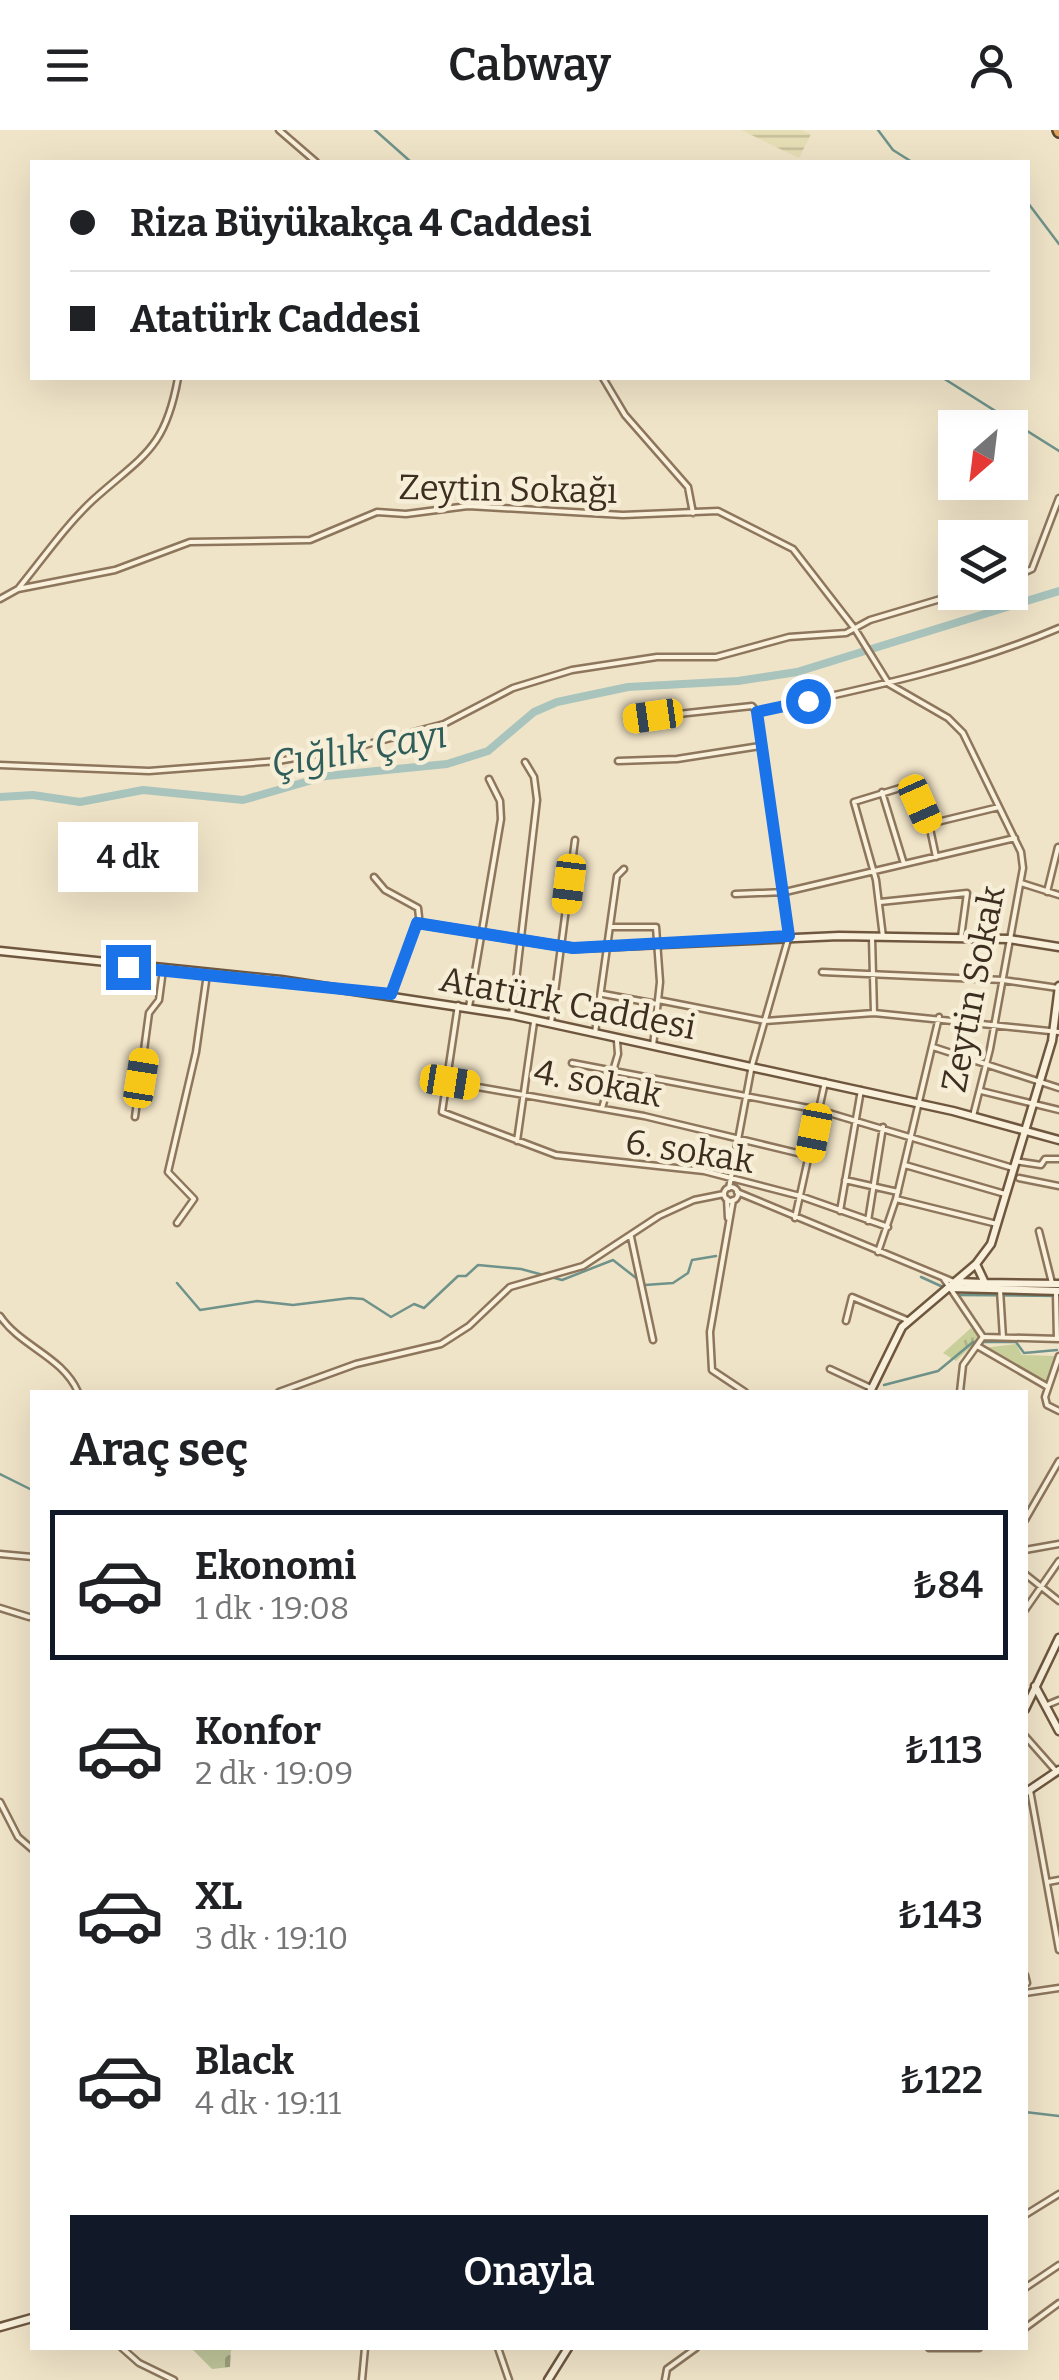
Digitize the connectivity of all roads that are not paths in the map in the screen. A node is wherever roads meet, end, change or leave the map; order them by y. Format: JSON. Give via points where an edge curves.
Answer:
{"nodes":[{"id":1,"x":279,"y":130,"type":"edge"},
{"id":2,"x":314,"y":160,"type":"edge"},
{"id":3,"x":177,"y":380,"type":"edge"},
{"id":4,"x":603,"y":380,"type":"edge"},
{"id":5,"x":1059,"y":498,"type":"edge"},
{"id":6,"x":692,"y":513,"type":"junction"},
{"id":7,"x":1028,"y":572,"type":"edge"},
{"id":8,"x":18,"y":589,"type":"junction"},
{"id":9,"x":0,"y":599,"type":"edge"},
{"id":10,"x":938,"y":600,"type":"edge"},
{"id":11,"x":1059,"y":628,"type":"edge"},
{"id":12,"x":855,"y":629,"type":"junction"},
{"id":13,"x":859,"y":635,"type":"joint"},
{"id":14,"x":886,"y":680,"type":"junction"},
{"id":15,"x":757,"y":712,"type":"junction"},
{"id":16,"x":632,"y":719,"type":"dead end"},
{"id":17,"x":760,"y":746,"type":"junction"},
{"id":18,"x":525,"y":762,"type":"dead end"},
{"id":19,"x":618,"y":762,"type":"dead end"},
{"id":20,"x":0,"y":765,"type":"edge"},
{"id":21,"x":489,"y":779,"type":"dead end"},
{"id":22,"x":882,"y":792,"type":"junction"},
{"id":23,"x":999,"y":806,"type":"junction"},
{"id":24,"x":928,"y":824,"type":"junction"},
{"id":25,"x":1016,"y":838,"type":"junction"},
{"id":26,"x":575,"y":840,"type":"dead end"},
{"id":27,"x":1058,"y":847,"type":"edge"},
{"id":28,"x":936,"y":857,"type":"junction"},
{"id":29,"x":904,"y":864,"type":"junction"},
{"id":30,"x":624,"y":869,"type":"dead end"},
{"id":31,"x":874,"y":871,"type":"junction"},
{"id":32,"x":374,"y":877,"type":"dead end"},
{"id":33,"x":1021,"y":882,"type":"junction"},
{"id":34,"x":786,"y":892,"type":"junction"},
{"id":35,"x":1047,"y":892,"type":"junction"},
{"id":36,"x":735,"y":894,"type":"dead end"},
{"id":37,"x":1059,"y":895,"type":"edge"},
{"id":38,"x":880,"y":902,"type":"junction"},
{"id":39,"x":417,"y":923,"type":"junction"},
{"id":40,"x":610,"y":927,"type":"junction"},
{"id":41,"x":482,"y":935,"type":"junction"},
{"id":42,"x":789,"y":936,"type":"junction"},
{"id":43,"x":872,"y":936,"type":"junction"},
{"id":44,"x":883,"y":937,"type":"junction"},
{"id":45,"x":961,"y":937,"type":"junction"},
{"id":46,"x":1009,"y":939,"type":"junction"},
{"id":47,"x":524,"y":942,"type":"junction"},
{"id":48,"x":657,"y":945,"type":"junction"},
{"id":49,"x":608,"y":947,"type":"junction"},
{"id":50,"x":1059,"y":947,"type":"edge"},
{"id":51,"x":561,"y":948,"type":"junction"},
{"id":52,"x":0,"y":952,"type":"edge"},
{"id":53,"x":163,"y":970,"type":"junction"},
{"id":54,"x":822,"y":972,"type":"dead end"},
{"id":55,"x":207,"y":974,"type":"junction"},
{"id":56,"x":873,"y":976,"type":"junction"},
{"id":57,"x":1003,"y":980,"type":"junction"},
{"id":58,"x":1059,"y":987,"type":"edge"},
{"id":59,"x":391,"y":994,"type":"junction"},
{"id":60,"x":601,"y":994,"type":"junction"},
{"id":61,"x":658,"y":1002,"type":"junction"},
{"id":62,"x":458,"y":1005,"type":"junction"},
{"id":63,"x":469,"y":1007,"type":"junction"},
{"id":64,"x":1057,"y":1011,"type":"edge"},
{"id":65,"x":874,"y":1013,"type":"junction"},
{"id":66,"x":512,"y":1015,"type":"junction"},
{"id":67,"x":939,"y":1017,"type":"junction"},
{"id":68,"x":534,"y":1019,"type":"junction"},
{"id":69,"x":765,"y":1021,"type":"junction"},
{"id":70,"x":995,"y":1022,"type":"junction"},
{"id":71,"x":552,"y":1023,"type":"junction"},
{"id":72,"x":1056,"y":1032,"type":"edge"},
{"id":73,"x":596,"y":1033,"type":"junction"},
{"id":74,"x":616,"y":1038,"type":"junction"},
{"id":75,"x":653,"y":1046,"type":"junction"},
{"id":76,"x":932,"y":1047,"type":"junction"},
{"id":77,"x":572,"y":1063,"type":"dead end"},
{"id":78,"x":752,"y":1065,"type":"junction"},
{"id":79,"x":986,"y":1065,"type":"junction"},
{"id":80,"x":613,"y":1073,"type":"junction"},
{"id":81,"x":450,"y":1082,"type":"junction"},
{"id":82,"x":825,"y":1082,"type":"junction"},
{"id":83,"x":1040,"y":1083,"type":"junction"},
{"id":84,"x":1059,"y":1088,"type":"edge"},
{"id":85,"x":861,"y":1090,"type":"junction"},
{"id":86,"x":980,"y":1090,"type":"junction"},
{"id":87,"x":526,"y":1094,"type":"junction"},
{"id":88,"x":745,"y":1096,"type":"junction"},
{"id":89,"x":1035,"y":1103,"type":"junction"},
{"id":90,"x":920,"y":1104,"type":"junction"},
{"id":91,"x":602,"y":1108,"type":"junction"},
{"id":92,"x":819,"y":1110,"type":"junction"},
{"id":93,"x":1059,"y":1110,"type":"edge"},
{"id":94,"x":973,"y":1116,"type":"junction"},
{"id":95,"x":135,"y":1117,"type":"dead end"},
{"id":96,"x":854,"y":1118,"type":"junction"},
{"id":97,"x":883,"y":1127,"type":"junction"},
{"id":98,"x":1026,"y":1130,"type":"junction"},
{"id":99,"x":912,"y":1135,"type":"junction"},
{"id":100,"x":736,"y":1140,"type":"junction"},
{"id":101,"x":1059,"y":1140,"type":"edge"},
{"id":102,"x":517,"y":1141,"type":"junction"},
{"id":103,"x":810,"y":1156,"type":"junction"},
{"id":104,"x":1059,"y":1159,"type":"edge"},
{"id":105,"x":905,"y":1165,"type":"junction"},
{"id":106,"x":1014,"y":1165,"type":"junction"},
{"id":107,"x":728,"y":1178,"type":"junction"},
{"id":108,"x":1019,"y":1178,"type":"dead end"},
{"id":109,"x":844,"y":1180,"type":"junction"},
{"id":110,"x":874,"y":1184,"type":"junction"},
{"id":111,"x":1059,"y":1186,"type":"edge"},
{"id":112,"x":728,"y":1188,"type":"junction"},
{"id":113,"x":737,"y":1192,"type":"junction"},
{"id":114,"x":898,"y":1192,"type":"junction"},
{"id":115,"x":1006,"y":1194,"type":"junction"},
{"id":116,"x":800,"y":1196,"type":"junction"},
{"id":117,"x":730,"y":1198,"type":"junction"},
{"id":118,"x":896,"y":1199,"type":"junction"},
{"id":119,"x":758,"y":1203,"type":"junction"},
{"id":120,"x":840,"y":1212,"type":"junction"},
{"id":121,"x":794,"y":1218,"type":"junction"},
{"id":122,"x":868,"y":1220,"type":"junction"},
{"id":123,"x":177,"y":1223,"type":"dead end"},
{"id":124,"x":997,"y":1224,"type":"junction"},
{"id":125,"x":888,"y":1227,"type":"junction"},
{"id":126,"x":1039,"y":1231,"type":"dead end"},
{"id":127,"x":630,"y":1235,"type":"junction"},
{"id":128,"x":878,"y":1252,"type":"junction"},
{"id":129,"x":976,"y":1264,"type":"junction"},
{"id":130,"x":985,"y":1283,"type":"junction"},
{"id":131,"x":952,"y":1285,"type":"junction"},
{"id":132,"x":1057,"y":1290,"type":"edge"},
{"id":133,"x":1000,"y":1294,"type":"junction"},
{"id":134,"x":0,"y":1316,"type":"edge"},
{"id":135,"x":846,"y":1321,"type":"dead end"},
{"id":136,"x":908,"y":1321,"type":"junction"},
{"id":137,"x":1003,"y":1338,"type":"junction"},
{"id":138,"x":1058,"y":1339,"type":"edge"},
{"id":139,"x":652,"y":1340,"type":"dead end"},
{"id":140,"x":980,"y":1343,"type":"junction"},
{"id":141,"x":1059,"y":1356,"type":"edge"},
{"id":142,"x":830,"y":1369,"type":"dead end"},
{"id":143,"x":1048,"y":1386,"type":"junction"},
{"id":144,"x":77,"y":1390,"type":"edge"},
{"id":145,"x":284,"y":1390,"type":"edge"},
{"id":146,"x":743,"y":1390,"type":"edge"},
{"id":147,"x":869,"y":1390,"type":"edge"},
{"id":148,"x":871,"y":1390,"type":"edge"},
{"id":149,"x":960,"y":1390,"type":"edge"},
{"id":150,"x":1059,"y":1412,"type":"edge"},
{"id":151,"x":1059,"y":1460,"type":"edge"},
{"id":152,"x":1028,"y":1515,"type":"edge"},
{"id":153,"x":1059,"y":1544,"type":"edge"},
{"id":154,"x":1028,"y":1549,"type":"edge"},
{"id":155,"x":0,"y":1554,"type":"edge"},
{"id":156,"x":30,"y":1557,"type":"edge"},
{"id":157,"x":1059,"y":1561,"type":"edge"},
{"id":158,"x":1028,"y":1577,"type":"edge"},
{"id":159,"x":1042,"y":1589,"type":"junction"},
{"id":160,"x":1059,"y":1601,"type":"edge"},
{"id":161,"x":1028,"y":1606,"type":"edge"},
{"id":162,"x":0,"y":1608,"type":"edge"},
{"id":163,"x":30,"y":1617,"type":"dead end"},
{"id":164,"x":1059,"y":1638,"type":"edge"},
{"id":165,"x":1028,"y":1680,"type":"edge"},
{"id":166,"x":1035,"y":1686,"type":"junction"},
{"id":167,"x":1059,"y":1700,"type":"edge"},
{"id":168,"x":1028,"y":1701,"type":"edge"},
{"id":169,"x":1046,"y":1705,"type":"junction"},
{"id":170,"x":1059,"y":1731,"type":"edge"},
{"id":171,"x":1028,"y":1739,"type":"edge"},
{"id":172,"x":1058,"y":1771,"type":"edge"},
{"id":173,"x":1028,"y":1791,"type":"edge"},
{"id":174,"x":1028,"y":1796,"type":"edge"},
{"id":175,"x":0,"y":1802,"type":"edge"},
{"id":176,"x":30,"y":1847,"type":"edge"},
{"id":177,"x":1059,"y":1880,"type":"edge"},
{"id":178,"x":1048,"y":1882,"type":"junction"},
{"id":179,"x":1059,"y":1950,"type":"edge"},
{"id":180,"x":1059,"y":1988,"type":"edge"},
{"id":181,"x":1028,"y":1993,"type":"edge"},
{"id":182,"x":1059,"y":2194,"type":"edge"},
{"id":183,"x":1028,"y":2214,"type":"edge"},
{"id":184,"x":1059,"y":2264,"type":"edge"},
{"id":185,"x":1028,"y":2286,"type":"edge"},
{"id":186,"x":1059,"y":2302,"type":"edge"},
{"id":187,"x":30,"y":2319,"type":"edge"},
{"id":188,"x":1028,"y":2326,"type":"edge"},
{"id":189,"x":0,"y":2327,"type":"edge"},
{"id":190,"x":124,"y":2350,"type":"edge"},
{"id":191,"x":365,"y":2350,"type":"edge"},
{"id":192,"x":499,"y":2350,"type":"edge"},
{"id":193,"x":567,"y":2350,"type":"edge"},
{"id":194,"x":693,"y":2350,"type":"edge"},
{"id":195,"x":174,"y":2380,"type":"edge"},
{"id":196,"x":362,"y":2380,"type":"edge"},
{"id":197,"x":509,"y":2380,"type":"edge"},
{"id":198,"x":548,"y":2380,"type":"edge"},
{"id":199,"x":666,"y":2380,"type":"edge"}],
"edges":[{"from":1,"to":2,"type":"street"},
{"from":3,"to":8,"type":"street","via":[[163,435],[134,470],[93,501]]},
{"from":4,"to":6,"type":"street","via":[[688,487]]},
{"from":5,"to":7,"type":"street"},
{"from":6,"to":8,"type":"street","name":"Zeytin Sokağı","via":[[468,506],[378,512],[316,538],[190,542],[115,570]]},
{"from":6,"to":12,"type":"street","name":"Zeytin Sokağı","via":[[721,511],[788,546]]},
{"from":8,"to":9,"type":"street","name":"Zeytin Sokağı"},
{"from":10,"to":12,"type":"street"},
{"from":11,"to":14,"type":"street"},
{"from":12,"to":13,"type":"street","name":"Zeytin Sokağı"},
{"from":12,"to":20,"type":"street","via":[[789,637],[716,657],[657,657],[572,670],[513,688],[444,724],[278,761],[150,771]]},
{"from":13,"to":14,"type":"street","name":"Zeytin Sokak"},
{"from":14,"to":15,"type":"street"},
{"from":14,"to":23,"type":"street","name":"Zeytin Sokak","via":[[963,733]]},
{"from":15,"to":16,"type":"street","via":[[752,706],[714,708]]},
{"from":15,"to":17,"type":"street"},
{"from":17,"to":19,"type":"street"},
{"from":17,"to":34,"type":"street"},
{"from":18,"to":47,"type":"street","via":[[537,800]]},
{"from":21,"to":41,"type":"street","via":[[501,810]]},
{"from":22,"to":24,"type":"street","via":[[910,785]]},
{"from":22,"to":29,"type":"street"},
{"from":22,"to":31,"type":"street","via":[[854,802]]},
{"from":23,"to":24,"type":"street"},
{"from":23,"to":25,"type":"street","name":"Zeytin Sokak"},
{"from":24,"to":28,"type":"street"},
{"from":25,"to":28,"type":"street"},
{"from":25,"to":33,"type":"street","name":"Zeytin Sokak"},
{"from":26,"to":51,"type":"street"},
{"from":27,"to":35,"type":"street"},
{"from":28,"to":29,"type":"street"},
{"from":29,"to":31,"type":"street"},
{"from":30,"to":40,"type":"street","via":[[617,876]]},
{"from":31,"to":34,"type":"street"},
{"from":31,"to":38,"type":"street"},
{"from":32,"to":39,"type":"street","via":[[418,908]]},
{"from":33,"to":35,"type":"street"},
{"from":33,"to":46,"type":"street","name":"Zeytin Sokak"},
{"from":34,"to":36,"type":"street"},
{"from":34,"to":42,"type":"street"},
{"from":35,"to":37,"type":"street"},
{"from":38,"to":44,"type":"street"},
{"from":38,"to":45,"type":"street","via":[[967,893]]},
{"from":39,"to":41,"type":"street"},
{"from":39,"to":59,"type":"street"},
{"from":40,"to":48,"type":"street","via":[[656,928]]},
{"from":40,"to":49,"type":"street"},
{"from":41,"to":47,"type":"street"},
{"from":41,"to":63,"type":"street"},
{"from":42,"to":43,"type":"street"},
{"from":42,"to":48,"type":"street"},
{"from":42,"to":69,"type":"street"},
{"from":43,"to":44,"type":"street"},
{"from":43,"to":56,"type":"street"},
{"from":44,"to":45,"type":"street"},
{"from":45,"to":46,"type":"street"},
{"from":46,"to":50,"type":"street"},
{"from":46,"to":57,"type":"street","name":"Zeytin Sokak"},
{"from":47,"to":51,"type":"street"},
{"from":47,"to":66,"type":"street"},
{"from":48,"to":49,"type":"street"},
{"from":48,"to":61,"type":"street"},
{"from":49,"to":51,"type":"street"},
{"from":49,"to":60,"type":"street"},
{"from":51,"to":71,"type":"street"},
{"from":52,"to":53,"type":"street","name":"Atatürk Caddesi"},
{"from":53,"to":55,"type":"street","name":"Atatürk Caddesi"},
{"from":53,"to":95,"type":"street","via":[[159,1000],[149,1013]]},
{"from":54,"to":56,"type":"street"},
{"from":55,"to":59,"type":"street","name":"Atatürk Caddesi"},
{"from":55,"to":123,"type":"street","via":[[168,1172],[194,1199]]},
{"from":56,"to":57,"type":"street"},
{"from":56,"to":65,"type":"street"},
{"from":57,"to":58,"type":"street"},
{"from":57,"to":70,"type":"street","name":"Zeytin Sokak"},
{"from":58,"to":64,"type":"street"},
{"from":59,"to":62,"type":"street","name":"Atatürk Caddesi"},
{"from":60,"to":61,"type":"street"},
{"from":60,"to":73,"type":"street"},
{"from":61,"to":69,"type":"street"},
{"from":61,"to":75,"type":"street"},
{"from":62,"to":63,"type":"street","name":"Atatürk Caddesi"},
{"from":62,"to":81,"type":"street"},
{"from":63,"to":66,"type":"street","name":"Atatürk Caddesi"},
{"from":64,"to":72,"type":"street"},
{"from":65,"to":67,"type":"street"},
{"from":65,"to":69,"type":"street"},
{"from":66,"to":68,"type":"street","name":"Atatürk Caddesi"},
{"from":67,"to":70,"type":"street"},
{"from":67,"to":76,"type":"street"},
{"from":68,"to":71,"type":"street","name":"Atatürk Caddesi"},
{"from":68,"to":87,"type":"street"},
{"from":69,"to":78,"type":"street"},
{"from":70,"to":72,"type":"street"},
{"from":70,"to":79,"type":"street","name":"Zeytin Sokak"},
{"from":71,"to":73,"type":"street","name":"Atatürk Caddesi"},
{"from":72,"to":83,"type":"street"},
{"from":73,"to":74,"type":"street","name":"Atatürk Caddesi"},
{"from":74,"to":75,"type":"street","name":"Atatürk Caddesi"},
{"from":74,"to":80,"type":"street"},
{"from":75,"to":78,"type":"street","name":"Atatürk Caddesi"},
{"from":76,"to":79,"type":"street"},
{"from":76,"to":90,"type":"street"},
{"from":77,"to":80,"type":"street"},
{"from":78,"to":82,"type":"street","name":"Atatürk Caddesi"},
{"from":78,"to":88,"type":"street"},
{"from":79,"to":83,"type":"street"},
{"from":79,"to":86,"type":"street","name":"Zeytin Sokak"},
{"from":80,"to":88,"type":"street"},
{"from":80,"to":91,"type":"street"},
{"from":81,"to":87,"type":"street","name":"4. sokak"},
{"from":81,"to":102,"type":"street","name":"6. sokak","via":[[442,1112]]},
{"from":82,"to":85,"type":"street","name":"Atatürk Caddesi"},
{"from":82,"to":92,"type":"street"},
{"from":83,"to":84,"type":"street"},
{"from":83,"to":89,"type":"street"},
{"from":85,"to":90,"type":"street","name":"Atatürk Caddesi"},
{"from":85,"to":96,"type":"street"},
{"from":86,"to":89,"type":"street"},
{"from":86,"to":94,"type":"street","name":"Zeytin Sokak"},
{"from":87,"to":91,"type":"street","name":"4. sokak"},
{"from":87,"to":102,"type":"street"},
{"from":88,"to":92,"type":"street"},
{"from":88,"to":100,"type":"street"},
{"from":89,"to":93,"type":"street"},
{"from":89,"to":98,"type":"street"},
{"from":90,"to":94,"type":"street","name":"Atatürk Caddesi"},
{"from":90,"to":99,"type":"street"},
{"from":91,"to":100,"type":"street","name":"4. sokak"},
{"from":92,"to":96,"type":"street"},
{"from":92,"to":103,"type":"street"},
{"from":94,"to":98,"type":"street","name":"Atatürk Caddesi"},
{"from":96,"to":97,"type":"street"},
{"from":96,"to":109,"type":"street"},
{"from":97,"to":99,"type":"street"},
{"from":97,"to":110,"type":"street"},
{"from":98,"to":101,"type":"street","name":"Atatürk Caddesi"},
{"from":98,"to":106,"type":"street"},
{"from":99,"to":105,"type":"street"},
{"from":99,"to":106,"type":"street"},
{"from":100,"to":103,"type":"street","name":"4. sokak"},
{"from":100,"to":107,"type":"street"},
{"from":102,"to":107,"type":"street","name":"6. sokak","via":[[588,1161]]},
{"from":103,"to":116,"type":"street"},
{"from":104,"to":106,"type":"street"},
{"from":105,"to":114,"type":"street"},
{"from":105,"to":115,"type":"street"},
{"from":106,"to":115,"type":"street"},
{"from":107,"to":112,"type":"street"},
{"from":107,"to":116,"type":"street","name":"6. sokak"},
{"from":108,"to":111,"type":"street"},
{"from":109,"to":110,"type":"street"},
{"from":109,"to":120,"type":"street"},
{"from":110,"to":114,"type":"street"},
{"from":110,"to":122,"type":"street"},
{"from":112,"to":113,"type":"street"},
{"from":112,"to":117,"type":"street"},
{"from":113,"to":117,"type":"street"},
{"from":113,"to":119,"type":"street"},
{"from":114,"to":118,"type":"street"},
{"from":115,"to":124,"type":"street"},
{"from":116,"to":120,"type":"street","name":"6. sokak"},
{"from":116,"to":121,"type":"street"},
{"from":117,"to":119,"type":"street"},
{"from":117,"to":127,"type":"street","via":[[684,1205]]},
{"from":117,"to":146,"type":"street","via":[[709,1342],[712,1370]]},
{"from":118,"to":124,"type":"street"},
{"from":118,"to":125,"type":"street"},
{"from":119,"to":121,"type":"street"},
{"from":120,"to":122,"type":"street","name":"6. sokak"},
{"from":121,"to":128,"type":"street"},
{"from":122,"to":125,"type":"street","name":"6. sokak"},
{"from":124,"to":129,"type":"street"},
{"from":125,"to":128,"type":"street"},
{"from":126,"to":132,"type":"street"},
{"from":127,"to":139,"type":"street"},
{"from":127,"to":145,"type":"street","via":[[583,1266],[510,1287],[441,1344]]},
{"from":128,"to":131,"type":"street"},
{"from":129,"to":130,"type":"street"},
{"from":129,"to":131,"type":"street"},
{"from":130,"to":131,"type":"street"},
{"from":130,"to":132,"type":"street"},
{"from":131,"to":133,"type":"street"},
{"from":131,"to":136,"type":"street"},
{"from":131,"to":140,"type":"street"},
{"from":132,"to":133,"type":"street"},
{"from":132,"to":138,"type":"street"},
{"from":133,"to":137,"type":"street"},
{"from":134,"to":144,"type":"street","via":[[9,1330],[68,1372]]},
{"from":135,"to":136,"type":"street","via":[[852,1297]]},
{"from":136,"to":148,"type":"street"},
{"from":137,"to":138,"type":"street"},
{"from":137,"to":140,"type":"street"},
{"from":140,"to":143,"type":"street"},
{"from":140,"to":149,"type":"street","via":[[964,1365]]},
{"from":141,"to":143,"type":"street"},
{"from":142,"to":147,"type":"street"},
{"from":143,"to":150,"type":"street","via":[[1047,1405]]},
{"from":151,"to":152,"type":"street"},
{"from":153,"to":154,"type":"street"},
{"from":155,"to":156,"type":"street"},
{"from":157,"to":159,"type":"street"},
{"from":158,"to":159,"type":"street"},
{"from":159,"to":160,"type":"street"},
{"from":159,"to":161,"type":"street"},
{"from":162,"to":163,"type":"street"},
{"from":164,"to":166,"type":"street"},
{"from":165,"to":166,"type":"street"},
{"from":166,"to":168,"type":"street"},
{"from":166,"to":169,"type":"street"},
{"from":167,"to":169,"type":"street"},
{"from":169,"to":170,"type":"street"},
{"from":171,"to":172,"type":"street"},
{"from":172,"to":173,"type":"street"},
{"from":174,"to":178,"type":"street"},
{"from":175,"to":176,"type":"street"},
{"from":177,"to":178,"type":"street"},
{"from":178,"to":179,"type":"street"},
{"from":180,"to":181,"type":"street"},
{"from":182,"to":183,"type":"street"},
{"from":184,"to":185,"type":"street"},
{"from":186,"to":188,"type":"street"},
{"from":187,"to":189,"type":"street"},
{"from":190,"to":195,"type":"street"},
{"from":191,"to":196,"type":"street"},
{"from":192,"to":197,"type":"street"},
{"from":193,"to":198,"type":"street"},
{"from":194,"to":199,"type":"street","via":[[667,2368]]}]}
